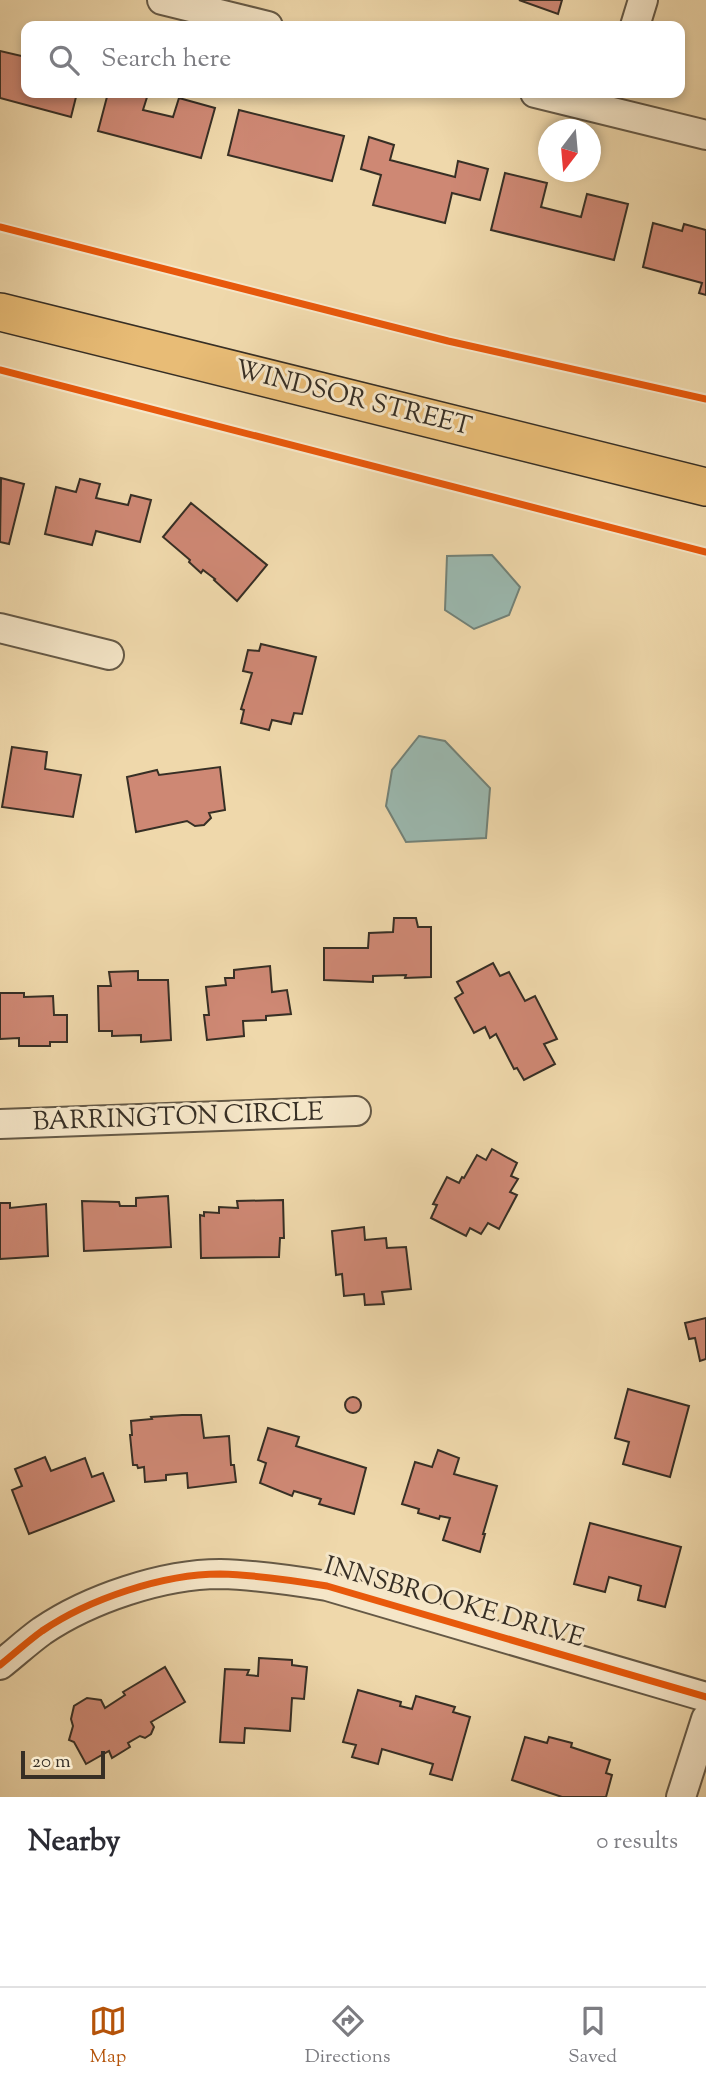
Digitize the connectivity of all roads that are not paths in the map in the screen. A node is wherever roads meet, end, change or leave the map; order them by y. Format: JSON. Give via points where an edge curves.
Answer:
{"nodes":[{"id":1,"x":643,"y":0,"type":"edge"},
{"id":2,"x":167,"y":1,"type":"edge"},
{"id":3,"x":248,"y":21,"type":"edge"},
{"id":4,"x":637,"y":21,"type":"edge"},
{"id":5,"x":578,"y":98,"type":"edge"},
{"id":6,"x":612,"y":102,"type":"edge"},
{"id":7,"x":706,"y":135,"type":"edge"},
{"id":8,"x":0,"y":312,"type":"edge"},
{"id":9,"x":706,"y":486,"type":"edge"},
{"id":10,"x":0,"y":628,"type":"edge"},
{"id":11,"x":109,"y":655,"type":"dead end"},
{"id":12,"x":356,"y":1111,"type":"dead end"},
{"id":13,"x":0,"y":1124,"type":"edge"},
{"id":14,"x":0,"y":1665,"type":"edge"},
{"id":15,"x":706,"y":1697,"type":"edge"},
{"id":16,"x":706,"y":1719,"type":"edge"},
{"id":17,"x":681,"y":1797,"type":"edge"}],
"edges":[{"from":1,"to":4,"type":"street"},
{"from":2,"to":3,"type":"street"},
{"from":5,"to":6,"type":"street"},
{"from":6,"to":7,"type":"street"},
{"from":8,"to":9,"type":"main road","name":"WINDSOR STREET"},
{"from":10,"to":11,"type":"street"},
{"from":12,"to":13,"type":"street","name":"BARRINGTON CIRCLE"},
{"from":14,"to":15,"type":"street","name":"INNSBROOKE DRIVE","via":[[43,1630],[94,1603],[148,1583],[217,1574],[327,1586]]},
{"from":16,"to":17,"type":"street"}]}
